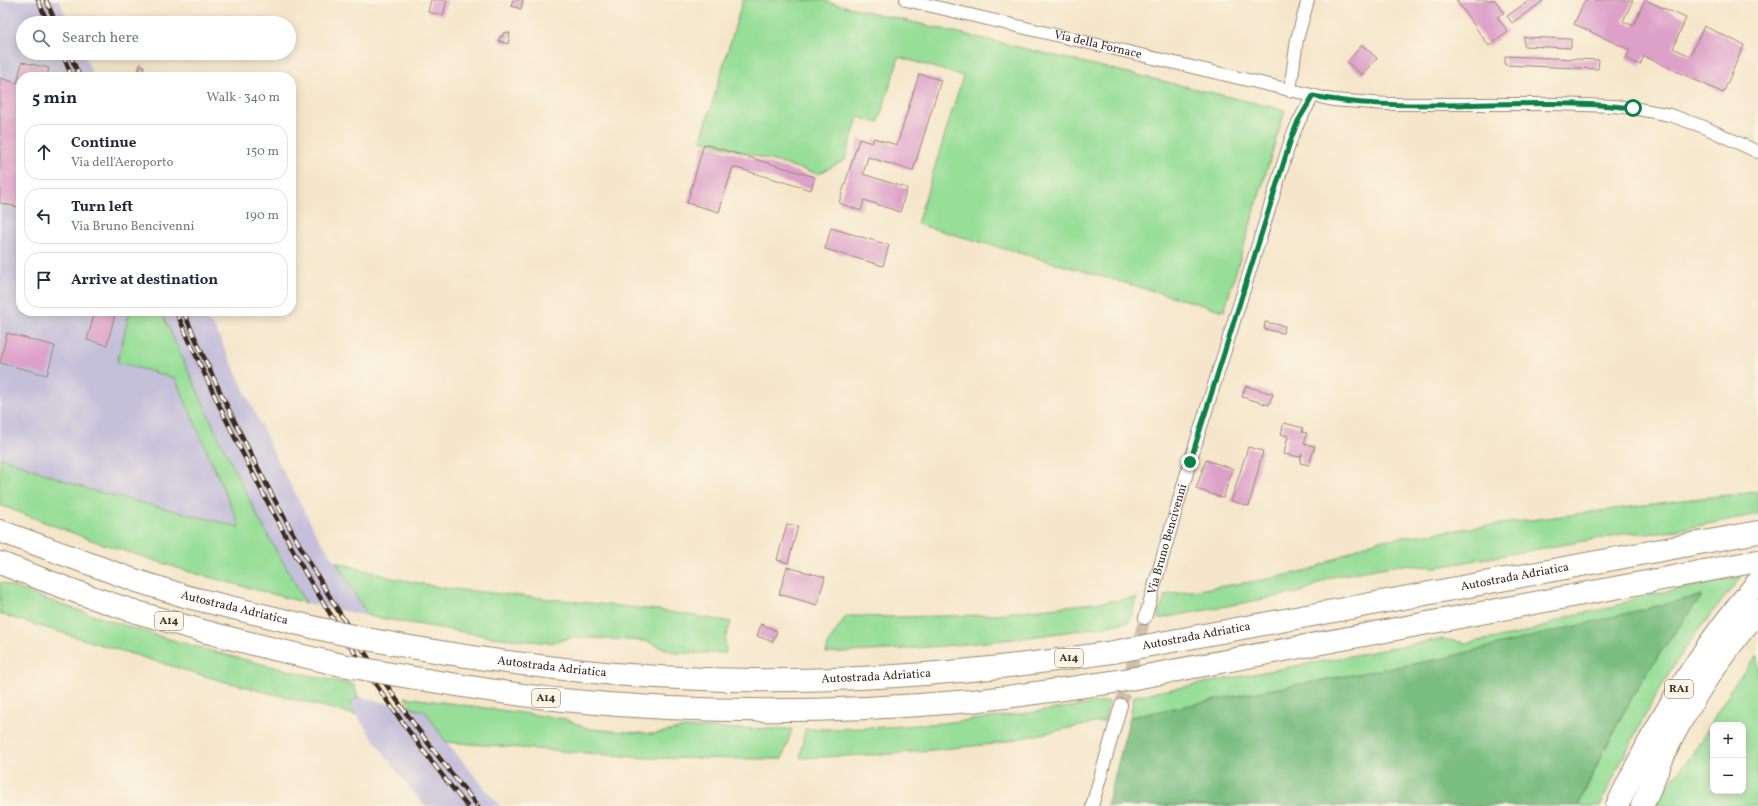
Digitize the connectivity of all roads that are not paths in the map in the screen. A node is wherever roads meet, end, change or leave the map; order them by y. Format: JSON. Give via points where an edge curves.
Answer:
{"nodes":[{"id":1,"x":906,"y":0,"type":"edge"},
{"id":2,"x":1308,"y":0,"type":"edge"},
{"id":3,"x":1290,"y":91,"type":"junction"},
{"id":4,"x":1313,"y":96,"type":"junction"},
{"id":5,"x":1758,"y":152,"type":"edge"},
{"id":6,"x":0,"y":531,"type":"edge"},
{"id":7,"x":1758,"y":532,"type":"edge"},
{"id":8,"x":1758,"y":561,"type":"edge"},
{"id":9,"x":0,"y":563,"type":"edge"},
{"id":10,"x":1758,"y":582,"type":"edge"},
{"id":11,"x":1758,"y":611,"type":"edge"},
{"id":12,"x":1145,"y":618,"type":"tunnel mouth"},
{"id":13,"x":1121,"y":705,"type":"tunnel mouth"},
{"id":14,"x":1092,"y":806,"type":"edge"},
{"id":15,"x":1618,"y":806,"type":"edge"},
{"id":16,"x":1642,"y":806,"type":"edge"}],
"edges":[{"from":1,"to":3,"type":"street","name":"Via della Fornace"},
{"from":2,"to":3,"type":"street","via":[[1298,39]]},
{"from":3,"to":4,"type":"street","name":"Via della Fornace"},
{"from":4,"to":5,"type":"street","name":"Via della Fornace","via":[[1345,102],[1387,104],[1555,104],[1633,108],[1670,115],[1693,123]]},
{"from":4,"to":12,"type":"street","name":"Via Bruno Bencivenni","via":[[1291,139],[1190,462]]},
{"from":6,"to":7,"type":"highway","name":"Autostrada Adriatica","number":"A14","bridge":true,"via":[[182,595],[372,640],[456,656],[565,670],[760,680],[890,677],[1037,663],[1113,652]]},
{"from":8,"to":9,"type":"highway","number":"A14","bridge":true,"via":[[1119,681],[971,701],[768,710],[697,709],[564,700],[342,665],[157,618],[86,596]]},
{"from":10,"to":15,"type":"highway","number":"RA1","via":[[1706,648],[1660,720]]},
{"from":11,"to":16,"type":"highway","via":[[1698,692],[1674,734]]},
{"from":13,"to":14,"type":"street"}]}
